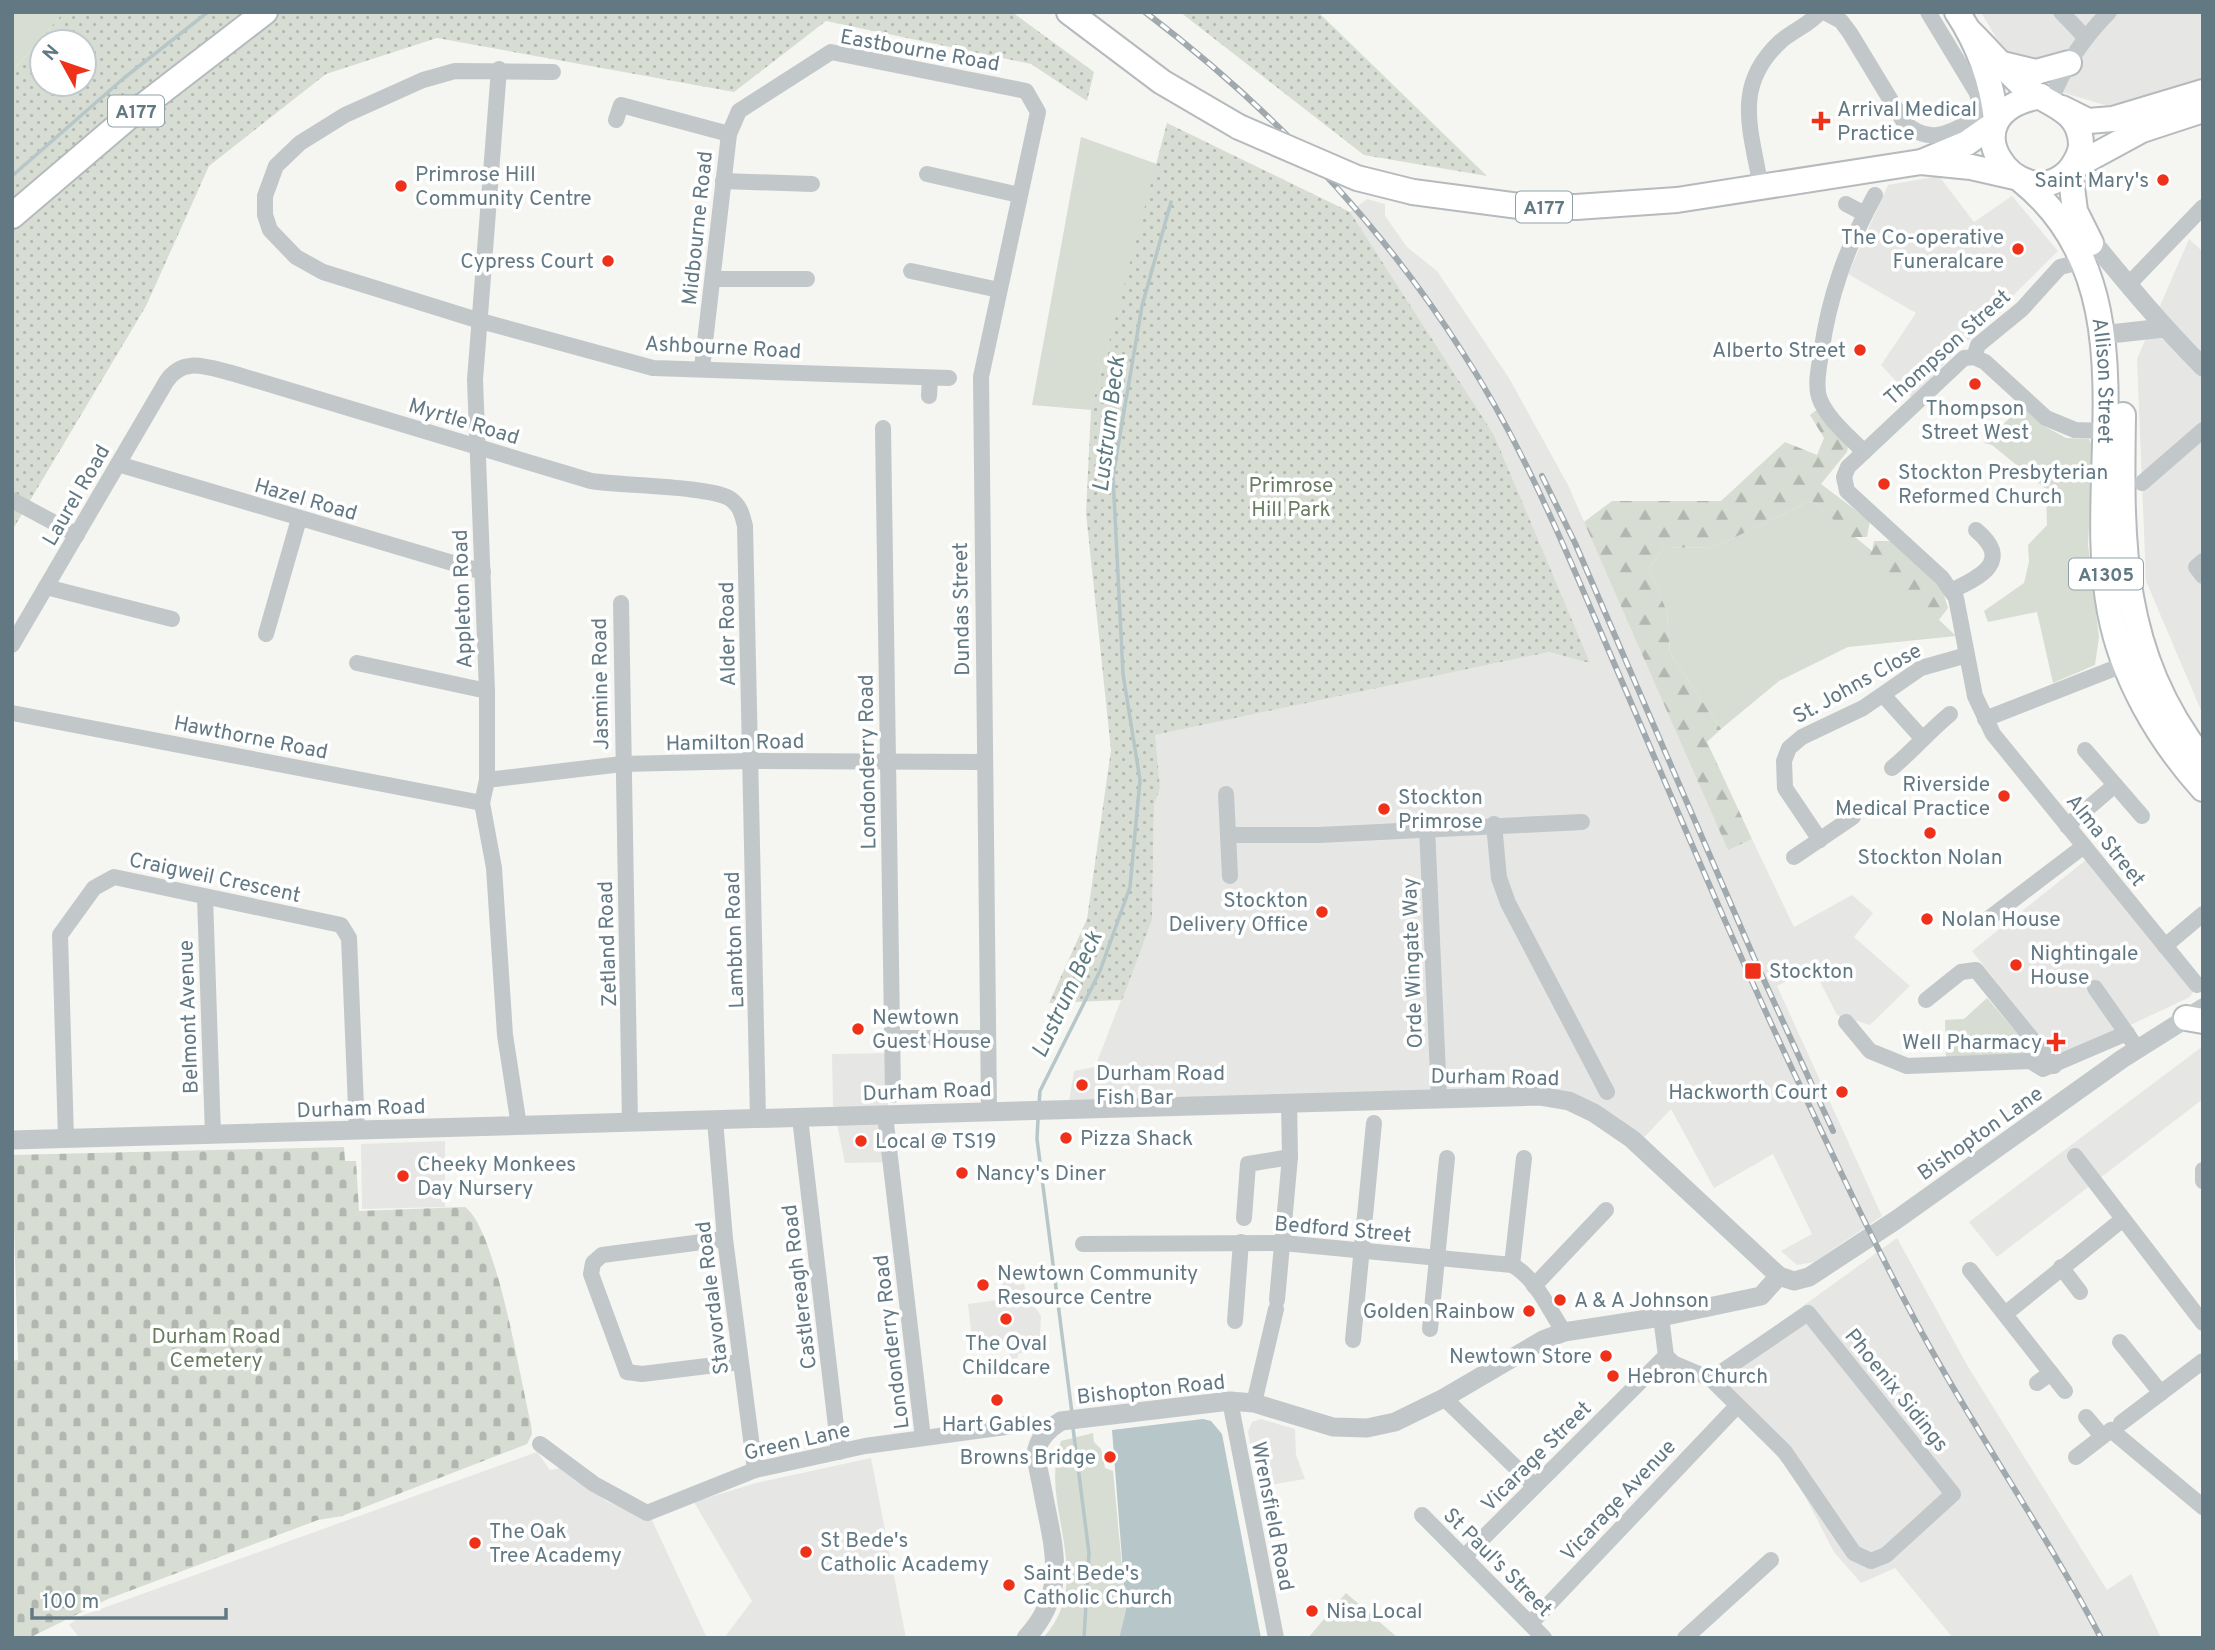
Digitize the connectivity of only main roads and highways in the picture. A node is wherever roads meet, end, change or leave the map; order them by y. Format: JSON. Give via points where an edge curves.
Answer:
{"nodes":[{"id":1,"x":265,"y":12,"type":"edge"},
{"id":2,"x":1069,"y":12,"type":"edge"},
{"id":3,"x":1963,"y":21,"type":"edge"},
{"id":4,"x":2069,"y":63,"type":"road end"},
{"id":5,"x":2002,"y":64,"type":"junction"},
{"id":6,"x":2203,"y":92,"type":"edge"},
{"id":7,"x":2051,"y":101,"type":"junction"},
{"id":8,"x":2203,"y":110,"type":"edge"},
{"id":9,"x":1995,"y":122,"type":"junction"},
{"id":10,"x":1922,"y":162,"type":"junction"},
{"id":11,"x":2071,"y":169,"type":"junction"},
{"id":12,"x":2018,"y":179,"type":"junction"},
{"id":13,"x":12,"y":216,"type":"edge"},
{"id":14,"x":2109,"y":334,"type":"junction"},
{"id":15,"x":2135,"y":660,"type":"junction"},
{"id":16,"x":2203,"y":760,"type":"edge"},
{"id":17,"x":2203,"y":789,"type":"edge"}],
"edges":[{"from":1,"to":13,"type":"main road","number":"A177","via":[[126,119]]},
{"from":2,"to":10,"type":"main road","number":"A177","bridge":true,"via":[[1162,82],[1239,127],[1357,178],[1413,192],[1518,206],[1576,207],[1677,200]]},
{"from":3,"to":5,"type":"main road"},
{"from":3,"to":9,"type":"main road","via":[[1990,85]]},
{"from":4,"to":5,"type":"main road","via":[[2036,72]]},
{"from":5,"to":7,"type":"main road","via":[[2023,86]]},
{"from":6,"to":7,"type":"main road","via":[[2113,119],[2088,121]]},
{"from":7,"to":9,"type":"main road","via":[[2007,106]]},
{"from":7,"to":11,"type":"main road","via":[[2074,121],[2080,134],[2081,148]]},
{"from":8,"to":11,"type":"main road","via":[[2141,130]]},
{"from":9,"to":10,"type":"main road","number":"A177","via":[[1967,143]]},
{"from":9,"to":12,"type":"main road","via":[[1999,161]]},
{"from":10,"to":12,"type":"main road","number":"A177","via":[[1971,167]]},
{"from":11,"to":12,"type":"main road","via":[[2060,180],[2043,184]]},
{"from":11,"to":14,"type":"main road","name":"Allison Street","number":"A1305","via":[[2075,211],[2102,268]]},
{"from":12,"to":14,"type":"main road","name":"Allison Street","number":"A1305","via":[[2052,208],[2073,240]]},
{"from":14,"to":15,"type":"main road","name":"Allison Street","number":"A1305","via":[[2124,395],[2122,536]]},
{"from":14,"to":15,"type":"main road","name":"Allison Street","number":"A1305","via":[[2103,539],[2110,613]]},
{"from":15,"to":16,"type":"main road","name":"Allison Street","number":"A1305"},
{"from":15,"to":17,"type":"main road","name":"Allison Street","number":"A1305","via":[[2167,744]]}]}
